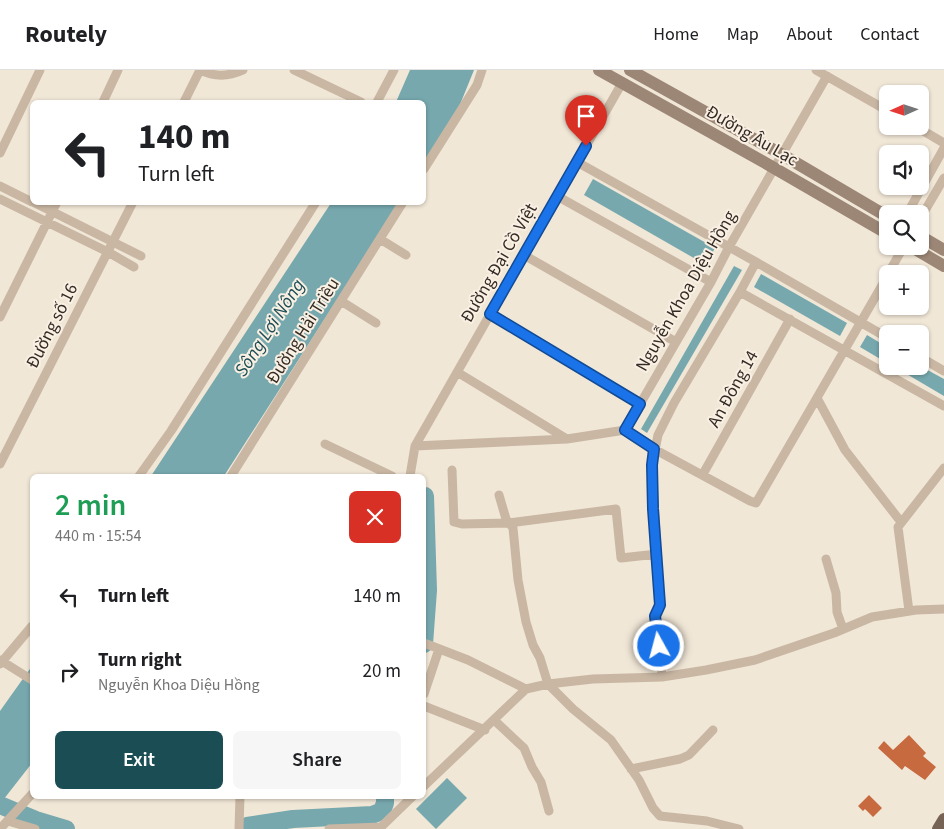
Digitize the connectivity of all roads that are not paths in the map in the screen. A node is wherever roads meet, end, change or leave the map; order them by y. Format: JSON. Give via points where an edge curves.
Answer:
{"nodes":[{"id":1,"x":40,"y":70,"type":"edge"},
{"id":2,"x":118,"y":70,"type":"edge"},
{"id":3,"x":189,"y":70,"type":"edge"},
{"id":4,"x":243,"y":70,"type":"edge"},
{"id":5,"x":294,"y":70,"type":"edge"},
{"id":6,"x":394,"y":70,"type":"edge"},
{"id":7,"x":482,"y":70,"type":"edge"},
{"id":8,"x":599,"y":70,"type":"edge"},
{"id":9,"x":630,"y":70,"type":"edge"},
{"id":10,"x":816,"y":70,"type":"edge"},
{"id":11,"x":199,"y":72,"type":"edge"},
{"id":12,"x":826,"y":76,"type":"junction"},
{"id":13,"x":622,"y":83,"type":"junction"},
{"id":14,"x":104,"y":100,"type":"edge"},
{"id":15,"x":185,"y":100,"type":"edge"},
{"id":16,"x":357,"y":100,"type":"edge"},
{"id":17,"x":378,"y":100,"type":"edge"},
{"id":18,"x":879,"y":106,"type":"edge"},
{"id":19,"x":929,"y":134,"type":"edge"},
{"id":20,"x":944,"y":143,"type":"edge"},
{"id":21,"x":944,"y":148,"type":"edge"},
{"id":22,"x":0,"y":153,"type":"edge"},
{"id":23,"x":781,"y":154,"type":"junction"},
{"id":24,"x":577,"y":162,"type":"junction"},
{"id":25,"x":426,"y":166,"type":"edge"},
{"id":26,"x":775,"y":169,"type":"junction"},
{"id":27,"x":944,"y":178,"type":"edge"},
{"id":28,"x":0,"y":186,"type":"edge"},
{"id":29,"x":557,"y":196,"type":"junction"},
{"id":30,"x":0,"y":199,"type":"edge"},
{"id":31,"x":30,"y":201,"type":"edge"},
{"id":32,"x":39,"y":205,"type":"edge"},
{"id":33,"x":56,"y":205,"type":"edge"},
{"id":34,"x":132,"y":205,"type":"edge"},
{"id":35,"x":314,"y":205,"type":"edge"},
{"id":36,"x":401,"y":205,"type":"edge"},
{"id":37,"x":912,"y":205,"type":"edge"},
{"id":38,"x":928,"y":205,"type":"edge"},
{"id":39,"x":53,"y":212,"type":"junction"},
{"id":40,"x":879,"y":212,"type":"edge"},
{"id":41,"x":48,"y":223,"type":"junction"},
{"id":42,"x":879,"y":229,"type":"edge"},
{"id":43,"x":380,"y":239,"type":"junction"},
{"id":44,"x":929,"y":241,"type":"edge"},
{"id":45,"x":114,"y":242,"type":"junction"},
{"id":46,"x":729,"y":247,"type":"junction"},
{"id":47,"x":944,"y":250,"type":"edge"},
{"id":48,"x":108,"y":252,"type":"junction"},
{"id":49,"x":406,"y":255,"type":"dead end"},
{"id":50,"x":524,"y":255,"type":"junction"},
{"id":51,"x":925,"y":255,"type":"edge"},
{"id":52,"x":141,"y":256,"type":"dead end"},
{"id":53,"x":756,"y":262,"type":"junction"},
{"id":54,"x":134,"y":266,"type":"dead end"},
{"id":55,"x":944,"y":266,"type":"edge"},
{"id":56,"x":711,"y":282,"type":"junction"},
{"id":57,"x":879,"y":290,"type":"edge"},
{"id":58,"x":740,"y":292,"type":"junction"},
{"id":59,"x":340,"y":301,"type":"junction"},
{"id":60,"x":490,"y":314,"type":"junction"},
{"id":61,"x":0,"y":317,"type":"edge"},
{"id":62,"x":790,"y":319,"type":"junction"},
{"id":63,"x":860,"y":322,"type":"junction"},
{"id":64,"x":376,"y":323,"type":"dead end"},
{"id":65,"x":879,"y":333,"type":"edge"},
{"id":66,"x":676,"y":342,"type":"junction"},
{"id":67,"x":845,"y":349,"type":"junction"},
{"id":68,"x":929,"y":362,"type":"edge"},
{"id":69,"x":944,"y":371,"type":"edge"},
{"id":70,"x":457,"y":372,"type":"junction"},
{"id":71,"x":817,"y":398,"type":"junction"},
{"id":72,"x":640,"y":404,"type":"junction"},
{"id":73,"x":944,"y":406,"type":"edge"},
{"id":74,"x":625,"y":430,"type":"junction"},
{"id":75,"x":568,"y":439,"type":"junction"},
{"id":76,"x":325,"y":444,"type":"dead end"},
{"id":77,"x":415,"y":446,"type":"junction"},
{"id":78,"x":654,"y":449,"type":"junction"},
{"id":79,"x":1,"y":458,"type":"edge"},
{"id":80,"x":944,"y":468,"type":"edge"},
{"id":81,"x":452,"y":470,"type":"dead end"},
{"id":82,"x":140,"y":474,"type":"edge"},
{"id":83,"x":232,"y":474,"type":"edge"},
{"id":84,"x":388,"y":474,"type":"edge"},
{"id":85,"x":410,"y":474,"type":"edge"},
{"id":86,"x":704,"y":474,"type":"junction"},
{"id":87,"x":499,"y":495,"type":"dead end"},
{"id":88,"x":901,"y":522,"type":"junction"},
{"id":89,"x":509,"y":523,"type":"junction"},
{"id":90,"x":657,"y":554,"type":"junction"},
{"id":91,"x":826,"y":559,"type":"dead end"},
{"id":92,"x":944,"y":609,"type":"edge"},
{"id":93,"x":909,"y":611,"type":"junction"},
{"id":94,"x":30,"y":628,"type":"edge"},
{"id":95,"x":843,"y":629,"type":"junction"},
{"id":96,"x":432,"y":646,"type":"edge"},
{"id":97,"x":1,"y":662,"type":"edge"},
{"id":98,"x":662,"y":677,"type":"junction"},
{"id":99,"x":30,"y":679,"type":"edge"},
{"id":100,"x":426,"y":682,"type":"edge"},
{"id":101,"x":548,"y":684,"type":"junction"},
{"id":102,"x":526,"y":689,"type":"junction"},
{"id":103,"x":426,"y":707,"type":"edge"},
{"id":104,"x":494,"y":720,"type":"junction"},
{"id":105,"x":485,"y":730,"type":"junction"},
{"id":106,"x":713,"y":730,"type":"dead end"},
{"id":107,"x":631,"y":769,"type":"junction"},
{"id":108,"x":426,"y":784,"type":"edge"},
{"id":109,"x":30,"y":796,"type":"edge"},
{"id":110,"x":240,"y":799,"type":"edge"},
{"id":111,"x":410,"y":799,"type":"edge"},
{"id":112,"x":550,"y":811,"type":"dead end"},
{"id":113,"x":10,"y":819,"type":"junction"},
{"id":114,"x":944,"y":820,"type":"edge"},
{"id":115,"x":0,"y":828,"type":"edge"},
{"id":116,"x":381,"y":828,"type":"edge"},
{"id":117,"x":35,"y":829,"type":"edge"},
{"id":118,"x":239,"y":829,"type":"edge"},
{"id":119,"x":329,"y":829,"type":"edge"},
{"id":120,"x":739,"y":829,"type":"edge"},
{"id":121,"x":938,"y":829,"type":"edge"}],
"edges":[{"from":1,"to":22,"type":"street"},
{"from":2,"to":14,"type":"street"},
{"from":3,"to":11,"type":"street"},
{"from":4,"to":11,"type":"street","via":[[222,76]]},
{"from":5,"to":16,"type":"street"},
{"from":6,"to":17,"type":"street"},
{"from":7,"to":25,"type":"street","via":[[477,85]]},
{"from":8,"to":13,"type":"street","name":"Đường Âu Lạc"},
{"from":9,"to":13,"type":"street","name":"Đường Đại Cồ Việt"},
{"from":9,"to":23,"type":"street","name":"Đường Âu Lạc"},
{"from":10,"to":12,"type":"street"},
{"from":11,"to":15,"type":"street"},
{"from":12,"to":18,"type":"street"},
{"from":12,"to":23,"type":"street","name":"Nguyễn Khoa Diệu Hồng"},
{"from":13,"to":24,"type":"street","name":"Đường Đại Cồ Việt"},
{"from":13,"to":26,"type":"street","name":"Đường Âu Lạc"},
{"from":19,"to":20,"type":"street"},
{"from":21,"to":37,"type":"street"},
{"from":23,"to":26,"type":"street","name":"Nguyễn Khoa Diệu Hồng"},
{"from":23,"to":40,"type":"street","name":"Đường Âu Lạc"},
{"from":24,"to":29,"type":"street","name":"Đường Đại Cồ Việt"},
{"from":24,"to":46,"type":"street"},
{"from":26,"to":42,"type":"street","name":"Đường Âu Lạc"},
{"from":26,"to":46,"type":"street","name":"Nguyễn Khoa Diệu Hồng"},
{"from":27,"to":38,"type":"street"},
{"from":28,"to":31,"type":"street"},
{"from":29,"to":50,"type":"street","name":"Đường Đại Cồ Việt"},
{"from":29,"to":56,"type":"street"},
{"from":30,"to":41,"type":"street"},
{"from":32,"to":39,"type":"street"},
{"from":33,"to":39,"type":"street"},
{"from":34,"to":45,"type":"street","name":"Đường số 16"},
{"from":35,"to":82,"type":"street"},
{"from":36,"to":43,"type":"street","name":"Đường Hải Triều"},
{"from":39,"to":41,"type":"street"},
{"from":39,"to":45,"type":"street"},
{"from":41,"to":48,"type":"street"},
{"from":41,"to":61,"type":"street"},
{"from":43,"to":49,"type":"street"},
{"from":43,"to":59,"type":"street","name":"Đường Hải Triều"},
{"from":44,"to":47,"type":"street"},
{"from":45,"to":48,"type":"street","name":"Đường số 16"},
{"from":45,"to":52,"type":"street"},
{"from":46,"to":53,"type":"street"},
{"from":46,"to":56,"type":"street","name":"Nguyễn Khoa Diệu Hồng"},
{"from":48,"to":54,"type":"street"},
{"from":48,"to":79,"type":"street","name":"Đường số 16"},
{"from":50,"to":60,"type":"street","name":"Đường Đại Cồ Việt"},
{"from":50,"to":66,"type":"street"},
{"from":51,"to":55,"type":"street"},
{"from":53,"to":58,"type":"street"},
{"from":53,"to":63,"type":"street"},
{"from":56,"to":66,"type":"street","name":"Nguyễn Khoa Diệu Hồng"},
{"from":57,"to":63,"type":"street"},
{"from":58,"to":62,"type":"street"},
{"from":58,"to":78,"type":"street","via":[[674,403]]},
{"from":59,"to":64,"type":"street"},
{"from":59,"to":83,"type":"street","name":"Đường Hải Triều"},
{"from":60,"to":70,"type":"street","name":"Đường Đại Cồ Việt"},
{"from":60,"to":72,"type":"street"},
{"from":62,"to":67,"type":"street"},
{"from":62,"to":86,"type":"street","name":"An Đông 14"},
{"from":63,"to":65,"type":"street"},
{"from":63,"to":67,"type":"street"},
{"from":66,"to":72,"type":"street","name":"Nguyễn Khoa Diệu Hồng"},
{"from":67,"to":71,"type":"street"},
{"from":67,"to":73,"type":"street"},
{"from":68,"to":69,"type":"street"},
{"from":70,"to":75,"type":"street"},
{"from":70,"to":77,"type":"street","name":"Đường Đại Cồ Việt"},
{"from":71,"to":86,"type":"street","via":[[756,503]]},
{"from":71,"to":88,"type":"street","via":[[845,450]]},
{"from":72,"to":74,"type":"street","name":"Nguyễn Khoa Diệu Hồng"},
{"from":74,"to":75,"type":"street"},
{"from":74,"to":78,"type":"street"},
{"from":75,"to":77,"type":"street"},
{"from":76,"to":84,"type":"street"},
{"from":77,"to":85,"type":"street","name":"Đường Đại Cồ Việt"},
{"from":78,"to":86,"type":"street"},
{"from":78,"to":90,"type":"street"},
{"from":80,"to":88,"type":"street"},
{"from":81,"to":89,"type":"street","via":[[454,522]]},
{"from":87,"to":89,"type":"street"},
{"from":88,"to":93,"type":"street","via":[[898,527]]},
{"from":89,"to":90,"type":"street","via":[[616,509],[621,558]]},
{"from":89,"to":101,"type":"street","via":[[513,528],[526,622]]},
{"from":90,"to":98,"type":"street","via":[[660,605],[655,616]]},
{"from":91,"to":95,"type":"street"},
{"from":92,"to":93,"type":"street"},
{"from":93,"to":95,"type":"street","via":[[872,617]]},
{"from":94,"to":97,"type":"street"},
{"from":95,"to":98,"type":"street","via":[[754,660]]},
{"from":96,"to":100,"type":"street"},
{"from":96,"to":102,"type":"street"},
{"from":97,"to":99,"type":"street"},
{"from":98,"to":101,"type":"street"},
{"from":101,"to":102,"type":"street"},
{"from":101,"to":107,"type":"street","via":[[611,740]]},
{"from":102,"to":104,"type":"street"},
{"from":103,"to":105,"type":"street"},
{"from":104,"to":105,"type":"street"},
{"from":104,"to":112,"type":"street","via":[[524,748],[541,782]]},
{"from":105,"to":108,"type":"street"},
{"from":106,"to":107,"type":"street","via":[[689,755]]},
{"from":107,"to":120,"type":"street","via":[[660,816]]},
{"from":109,"to":113,"type":"street"},
{"from":110,"to":118,"type":"street"},
{"from":111,"to":116,"type":"street"},
{"from":113,"to":115,"type":"street"},
{"from":113,"to":117,"type":"street"},
{"from":114,"to":121,"type":"main road"},
{"from":116,"to":119,"type":"street"}]}
